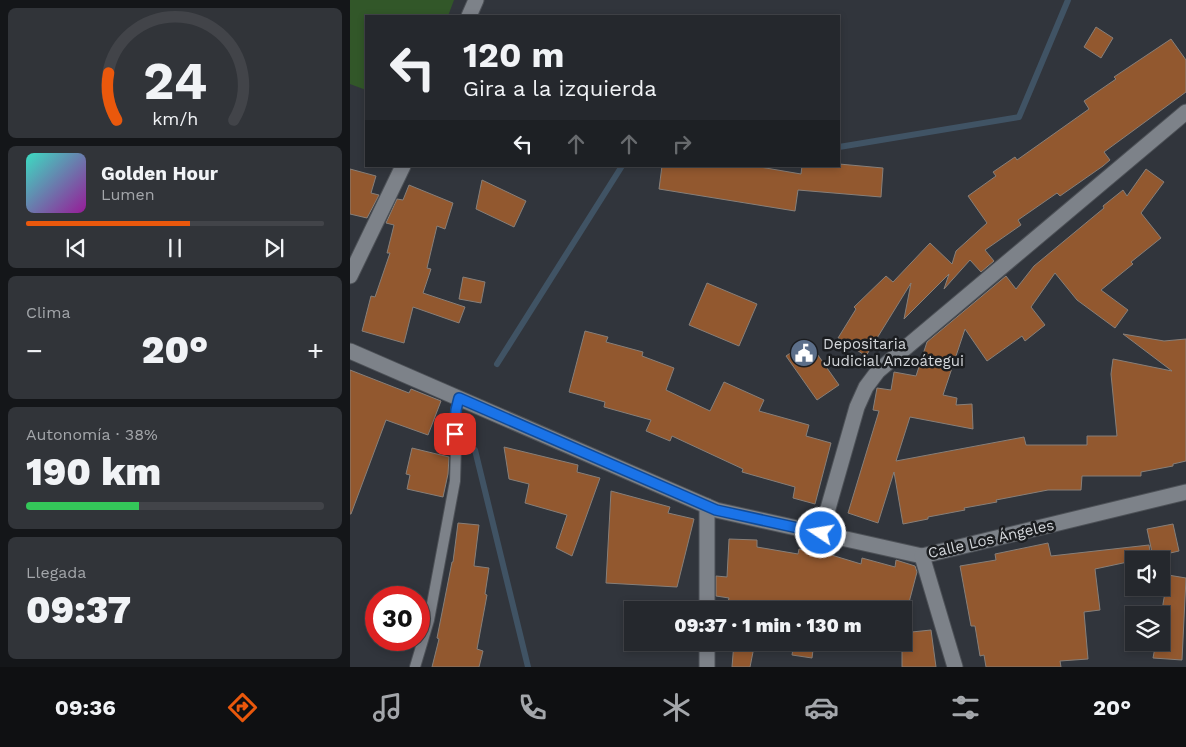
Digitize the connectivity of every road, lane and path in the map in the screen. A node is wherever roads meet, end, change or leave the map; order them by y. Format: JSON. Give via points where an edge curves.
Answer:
{"nodes":[{"id":1,"x":476,"y":0,"type":"edge"},
{"id":2,"x":469,"y":15,"type":"edge"},
{"id":3,"x":1186,"y":112,"type":"edge"},
{"id":4,"x":403,"y":167,"type":"edge"},
{"id":5,"x":350,"y":276,"type":"edge"},
{"id":6,"x":350,"y":351,"type":"edge"},
{"id":7,"x":459,"y":398,"type":"junction"},
{"id":8,"x":1186,"y":492,"type":"edge"},
{"id":9,"x":707,"y":506,"type":"junction"},
{"id":10,"x":821,"y":533,"type":"junction"},
{"id":11,"x":922,"y":556,"type":"junction"},
{"id":12,"x":707,"y":601,"type":"edge"},
{"id":13,"x":707,"y":651,"type":"edge"},
{"id":14,"x":415,"y":667,"type":"edge"},
{"id":15,"x":707,"y":667,"type":"edge"},
{"id":16,"x":955,"y":667,"type":"edge"}],
"edges":[{"from":1,"to":2,"type":"street"},
{"from":3,"to":10,"type":"street","via":[[878,371],[857,407]]},
{"from":4,"to":5,"type":"street"},
{"from":6,"to":7,"type":"street","name":"Calle Los Ángeles"},
{"from":7,"to":9,"type":"street","name":"Calle Los Ángeles"},
{"from":7,"to":14,"type":"lane","via":[[454,421],[455,481],[429,620]]},
{"from":8,"to":11,"type":"street","name":"Calle Los Ángeles"},
{"from":9,"to":10,"type":"street","name":"Calle Los Ángeles"},
{"from":9,"to":12,"type":"street"},
{"from":10,"to":11,"type":"street","name":"Calle Los Ángeles"},
{"from":11,"to":16,"type":"street"},
{"from":13,"to":15,"type":"street"}]}
